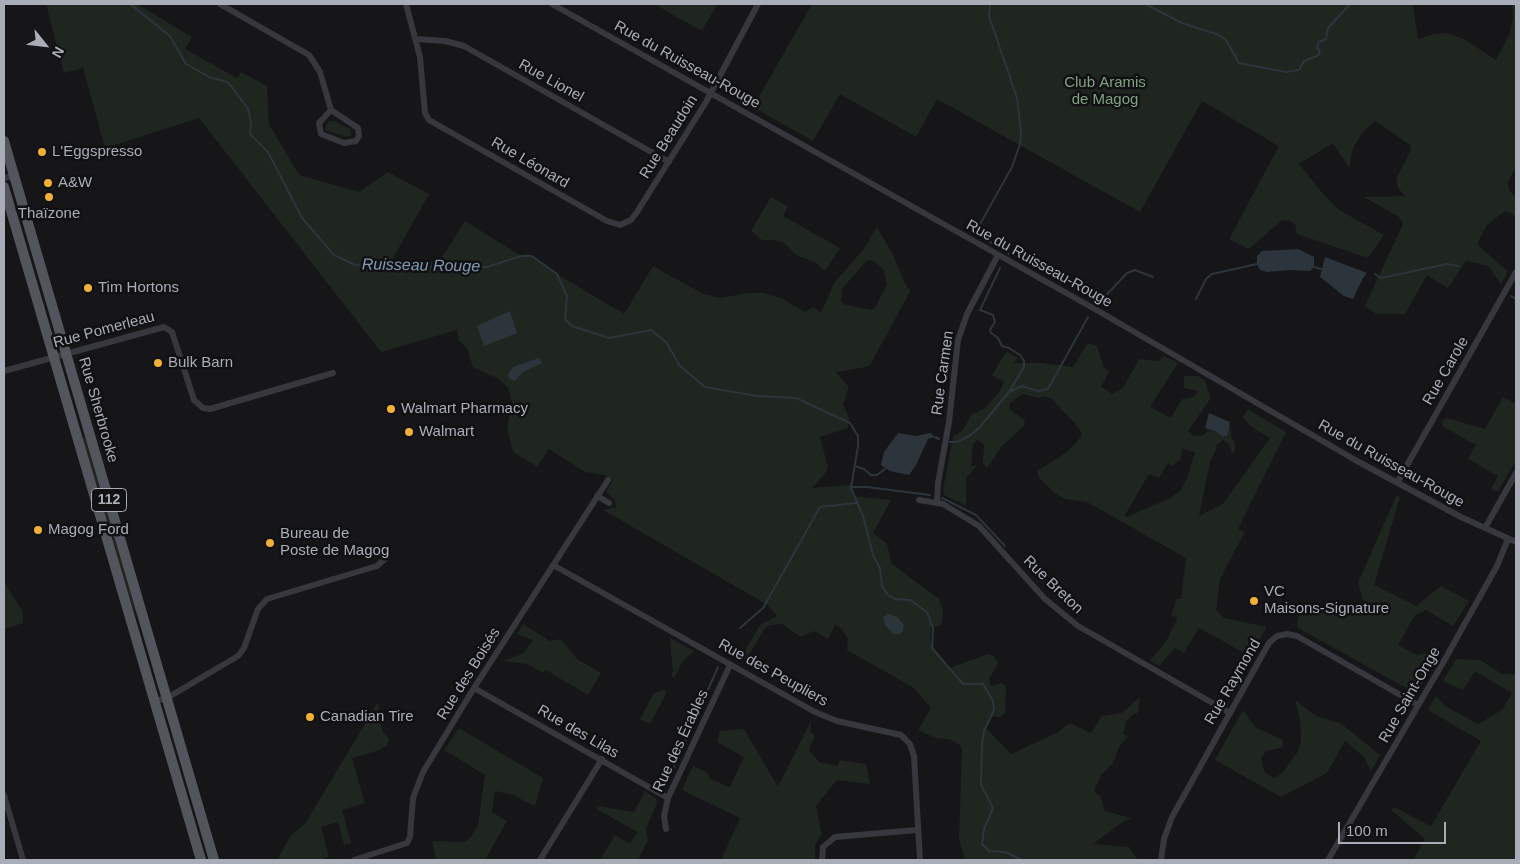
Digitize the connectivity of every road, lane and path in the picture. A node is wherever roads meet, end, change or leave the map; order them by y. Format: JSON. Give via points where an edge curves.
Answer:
{"nodes":[{"id":1,"x":220,"y":4,"type":"edge"},
{"id":2,"x":406,"y":4,"type":"edge"},
{"id":3,"x":552,"y":4,"type":"edge"},
{"id":4,"x":758,"y":4,"type":"edge"},
{"id":5,"x":416,"y":39,"type":"junction"},
{"id":6,"x":711,"y":92,"type":"junction"},
{"id":7,"x":331,"y":110,"type":"junction"},
{"id":8,"x":4,"y":140,"type":"edge"},
{"id":9,"x":669,"y":162,"type":"junction"},
{"id":10,"x":9,"y":177,"type":"edge"},
{"id":11,"x":4,"y":187,"type":"edge"},
{"id":12,"x":623,"y":224,"type":"joint"},
{"id":13,"x":998,"y":255,"type":"junction"},
{"id":14,"x":1516,"y":272,"type":"edge"},
{"id":15,"x":66,"y":353,"type":"junction"},
{"id":16,"x":53,"y":357,"type":"junction"},
{"id":17,"x":4,"y":372,"type":"edge"},
{"id":18,"x":333,"y":373,"type":"dead end"},
{"id":19,"x":1516,"y":473,"type":"edge"},
{"id":20,"x":608,"y":480,"type":"dead end"},
{"id":21,"x":1396,"y":482,"type":"junction"},
{"id":22,"x":598,"y":496,"type":"junction"},
{"id":23,"x":919,"y":500,"type":"dead end"},
{"id":24,"x":609,"y":502,"type":"dead end"},
{"id":25,"x":938,"y":502,"type":"junction"},
{"id":26,"x":1485,"y":528,"type":"junction"},
{"id":27,"x":1508,"y":539,"type":"junction"},
{"id":28,"x":1516,"y":542,"type":"edge"},
{"id":29,"x":385,"y":559,"type":"dead end"},
{"id":30,"x":553,"y":565,"type":"junction"},
{"id":31,"x":730,"y":665,"type":"junction"},
{"id":32,"x":474,"y":688,"type":"junction"},
{"id":33,"x":167,"y":698,"type":"junction"},
{"id":34,"x":156,"y":701,"type":"junction"},
{"id":35,"x":1418,"y":705,"type":"junction"},
{"id":36,"x":1230,"y":713,"type":"junction"},
{"id":37,"x":602,"y":759,"type":"junction"},
{"id":38,"x":4,"y":795,"type":"edge"},
{"id":39,"x":668,"y":798,"type":"junction"},
{"id":40,"x":666,"y":829,"type":"dead end"},
{"id":41,"x":917,"y":830,"type":"junction"},
{"id":42,"x":22,"y":860,"type":"edge"},
{"id":43,"x":201,"y":860,"type":"edge"},
{"id":44,"x":214,"y":860,"type":"edge"},
{"id":45,"x":354,"y":860,"type":"edge"},
{"id":46,"x":540,"y":860,"type":"edge"},
{"id":47,"x":822,"y":860,"type":"edge"},
{"id":48,"x":920,"y":860,"type":"edge"},
{"id":49,"x":1161,"y":860,"type":"edge"},
{"id":50,"x":1328,"y":860,"type":"edge"}],
"edges":[{"from":1,"to":7,"type":"street","via":[[309,55],[320,72]]},
{"from":2,"to":5,"type":"street"},
{"from":3,"to":6,"type":"street","name":"Rue du Ruisseau-Rouge"},
{"from":4,"to":6,"type":"street","name":"Rue Beaudoin"},
{"from":5,"to":9,"type":"street","name":"Rue Lionel","via":[[445,40],[469,48]]},
{"from":5,"to":12,"type":"street","name":"Rue Léonard","via":[[427,118],[607,221]]},
{"from":6,"to":9,"type":"street","name":"Rue Beaudoin"},
{"from":6,"to":13,"type":"street","name":"Rue du Ruisseau-Rouge"},
{"from":7,"to":7,"type":"street","via":[[357,127],[360,133],[356,141],[344,143],[321,134],[320,123]]},
{"from":8,"to":10,"type":"main road","name":"Rue Sherbrooke","number":"112"},
{"from":9,"to":12,"type":"street","name":"Rue Beaudoin","via":[[634,217]]},
{"from":10,"to":15,"type":"main road","name":"Rue Sherbrooke","number":"112"},
{"from":11,"to":16,"type":"main road","name":"Rue Sherbrooke","number":"112"},
{"from":13,"to":21,"type":"street","name":"Rue du Ruisseau-Rouge"},
{"from":13,"to":25,"type":"street","name":"Rue Carmen","via":[[967,314],[958,340],[948,430],[937,488]]},
{"from":14,"to":21,"type":"street","name":"Rue Carole"},
{"from":15,"to":16,"type":"street","name":"Rue Pomerleau"},
{"from":15,"to":18,"type":"street","name":"Rue Pomerleau","via":[[166,327],[172,332],[194,400],[200,407],[208,409]]},
{"from":15,"to":33,"type":"main road","name":"Rue Sherbrooke","number":"112"},
{"from":16,"to":17,"type":"street","name":"Rue Pomerleau"},
{"from":16,"to":34,"type":"main road","name":"Rue Sherbrooke","number":"112"},
{"from":19,"to":26,"type":"street"},
{"from":20,"to":22,"type":"street","name":"Rue des Boisés"},
{"from":21,"to":26,"type":"street","name":"Rue du Ruisseau-Rouge"},
{"from":22,"to":24,"type":"street"},
{"from":22,"to":30,"type":"street","name":"Rue des Boisés"},
{"from":23,"to":25,"type":"street","name":"Rue Breton"},
{"from":25,"to":36,"type":"street","name":"Rue Breton","via":[[979,526],[1035,589],[1078,626]]},
{"from":26,"to":27,"type":"street","name":"Rue du Ruisseau-Rouge"},
{"from":27,"to":28,"type":"street","name":"Rue du Ruisseau-Rouge"},
{"from":27,"to":35,"type":"street","name":"Rue Saint-Onge","via":[[1497,566]]},
{"from":29,"to":33,"type":"street","via":[[378,566],[267,599],[258,609],[238,656]]},
{"from":30,"to":31,"type":"street","name":"Rue des Peupliers"},
{"from":30,"to":32,"type":"street","name":"Rue des Boisés"},
{"from":31,"to":39,"type":"street","name":"Rue des Érables"},
{"from":31,"to":41,"type":"street","name":"Rue des Peupliers","via":[[822,716],[896,732],[906,739],[914,756]]},
{"from":32,"to":37,"type":"street","name":"Rue des Lilas"},
{"from":32,"to":45,"type":"street","name":"Rue des Boisés","via":[[419,780],[413,798],[407,843]]},
{"from":33,"to":34,"type":"street"},
{"from":33,"to":44,"type":"main road","name":"Rue Sherbrooke","number":"112"},
{"from":34,"to":43,"type":"main road","name":"Rue Sherbrooke","number":"112"},
{"from":35,"to":36,"type":"street","name":"Rue Raymond","via":[[1297,636],[1287,634],[1277,636],[1269,644]]},
{"from":35,"to":50,"type":"street","name":"Rue Saint-Onge"},
{"from":36,"to":49,"type":"street","name":"Rue Raymond","via":[[1172,817],[1164,838]]},
{"from":37,"to":39,"type":"street","name":"Rue des Lilas"},
{"from":37,"to":46,"type":"street"},
{"from":38,"to":42,"type":"street"},
{"from":39,"to":40,"type":"street","name":"Rue des Érables","via":[[664,816]]},
{"from":41,"to":47,"type":"street","via":[[835,837],[823,848]]},
{"from":41,"to":48,"type":"street","name":"Rue des Peupliers"}]}
